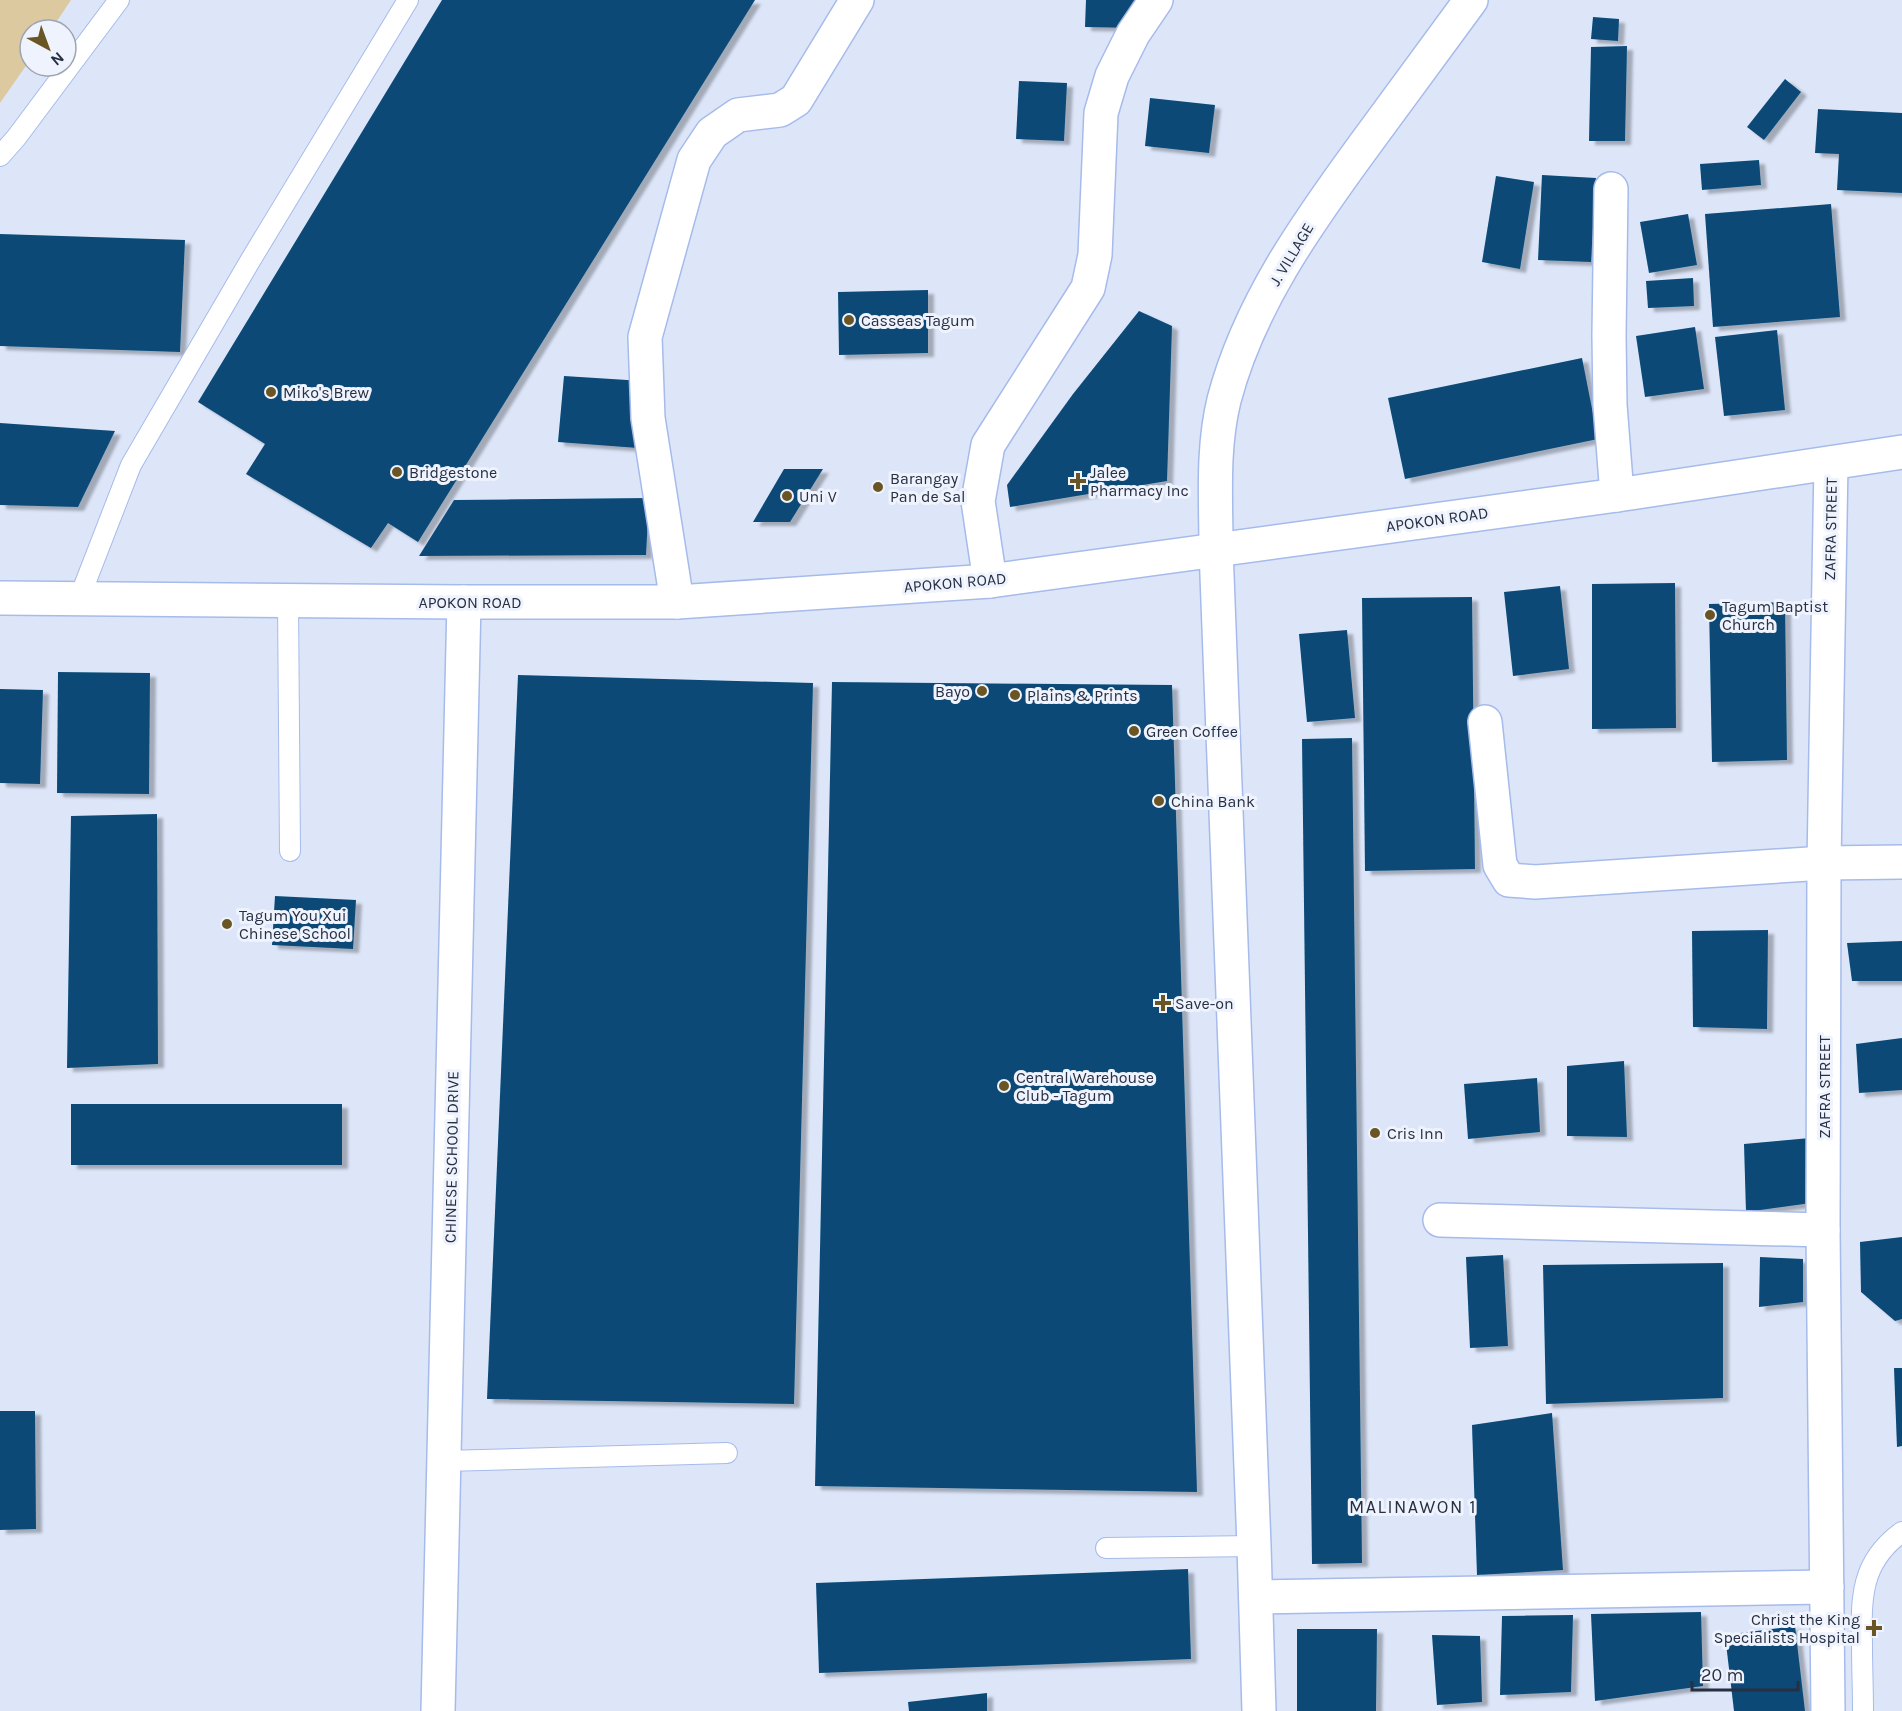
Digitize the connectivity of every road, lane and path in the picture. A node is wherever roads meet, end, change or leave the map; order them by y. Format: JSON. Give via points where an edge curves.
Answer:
{"nodes":[{"id":1,"x":119,"y":0,"type":"edge"},
{"id":2,"x":408,"y":0,"type":"edge"},
{"id":3,"x":857,"y":0,"type":"edge"},
{"id":4,"x":1156,"y":0,"type":"edge"},
{"id":5,"x":1471,"y":0,"type":"edge"},
{"id":6,"x":0,"y":156,"type":"edge"},
{"id":7,"x":1611,"y":189,"type":"dead end"},
{"id":8,"x":1902,"y":452,"type":"edge"},
{"id":9,"x":1831,"y":463,"type":"junction"},
{"id":10,"x":1617,"y":495,"type":"junction"},
{"id":11,"x":1216,"y":549,"type":"junction"},
{"id":12,"x":990,"y":581,"type":"junction"},
{"id":13,"x":0,"y":598,"type":"edge"},
{"id":14,"x":79,"y":599,"type":"junction"},
{"id":15,"x":288,"y":601,"type":"junction"},
{"id":16,"x":464,"y":602,"type":"junction"},
{"id":17,"x":677,"y":602,"type":"junction"},
{"id":18,"x":1485,"y":722,"type":"dead end"},
{"id":19,"x":290,"y":851,"type":"dead end"},
{"id":20,"x":1902,"y":862,"type":"edge"},
{"id":21,"x":1824,"y":863,"type":"junction"},
{"id":22,"x":1440,"y":1220,"type":"dead end"},
{"id":23,"x":1823,"y":1230,"type":"junction"},
{"id":24,"x":727,"y":1454,"type":"dead end"},
{"id":25,"x":444,"y":1461,"type":"junction"},
{"id":26,"x":1902,"y":1532,"type":"edge"},
{"id":27,"x":1254,"y":1546,"type":"junction"},
{"id":28,"x":1106,"y":1548,"type":"dead end"},
{"id":29,"x":1827,"y":1587,"type":"junction"},
{"id":30,"x":1256,"y":1597,"type":"junction"},
{"id":31,"x":438,"y":1711,"type":"edge"},
{"id":32,"x":1258,"y":1711,"type":"edge"},
{"id":33,"x":1828,"y":1711,"type":"edge"},
{"id":34,"x":1863,"y":1711,"type":"edge"}],
"edges":[{"from":1,"to":6,"type":"lane"},
{"from":2,"to":14,"type":"lane","via":[[131,465]]},
{"from":3,"to":17,"type":"main road","via":[[796,100],[780,110],[738,115],[712,134],[694,160],[645,337],[648,418]]},
{"from":4,"to":12,"type":"main road","via":[[1112,76],[1101,113],[1095,255],[1088,288],[988,446],[978,501]]},
{"from":5,"to":11,"type":"main road","name":"J. VILLAGE","via":[[1318,208],[1255,316],[1228,390],[1216,442]]},
{"from":7,"to":10,"type":"main road","via":[[1610,405]]},
{"from":8,"to":9,"type":"main road","name":"APOKON ROAD"},
{"from":9,"to":10,"type":"main road","name":"APOKON ROAD"},
{"from":9,"to":21,"type":"main road","name":"ZAFRA STREET"},
{"from":10,"to":11,"type":"main road","name":"APOKON ROAD"},
{"from":11,"to":12,"type":"main road","name":"APOKON ROAD"},
{"from":11,"to":27,"type":"main road","name":"J. VILLAGE"},
{"from":12,"to":17,"type":"main road","name":"APOKON ROAD"},
{"from":13,"to":14,"type":"main road","name":"APOKON ROAD"},
{"from":14,"to":15,"type":"main road","name":"APOKON ROAD"},
{"from":15,"to":16,"type":"main road","name":"APOKON ROAD"},
{"from":15,"to":19,"type":"lane"},
{"from":16,"to":17,"type":"main road","name":"APOKON ROAD"},
{"from":16,"to":25,"type":"main road","name":"CHINESE SCHOOL DRIVE"},
{"from":18,"to":21,"type":"main road","via":[[1500,865],[1509,880],[1535,882]]},
{"from":20,"to":21,"type":"main road"},
{"from":21,"to":23,"type":"main road","name":"ZAFRA STREET"},
{"from":22,"to":23,"type":"main road"},
{"from":23,"to":29,"type":"main road","name":"ZAFRA STREET"},
{"from":24,"to":25,"type":"lane"},
{"from":25,"to":31,"type":"main road","name":"CHINESE SCHOOL DRIVE"},
{"from":26,"to":34,"type":"lane","via":[[1876,1557],[1864,1582]]},
{"from":27,"to":28,"type":"lane"},
{"from":27,"to":30,"type":"main road","name":"J. VILLAGE"},
{"from":29,"to":30,"type":"main road"},
{"from":29,"to":33,"type":"main road","name":"ZAFRA STREET"},
{"from":30,"to":32,"type":"main road","name":"J. VILLAGE"}]}
